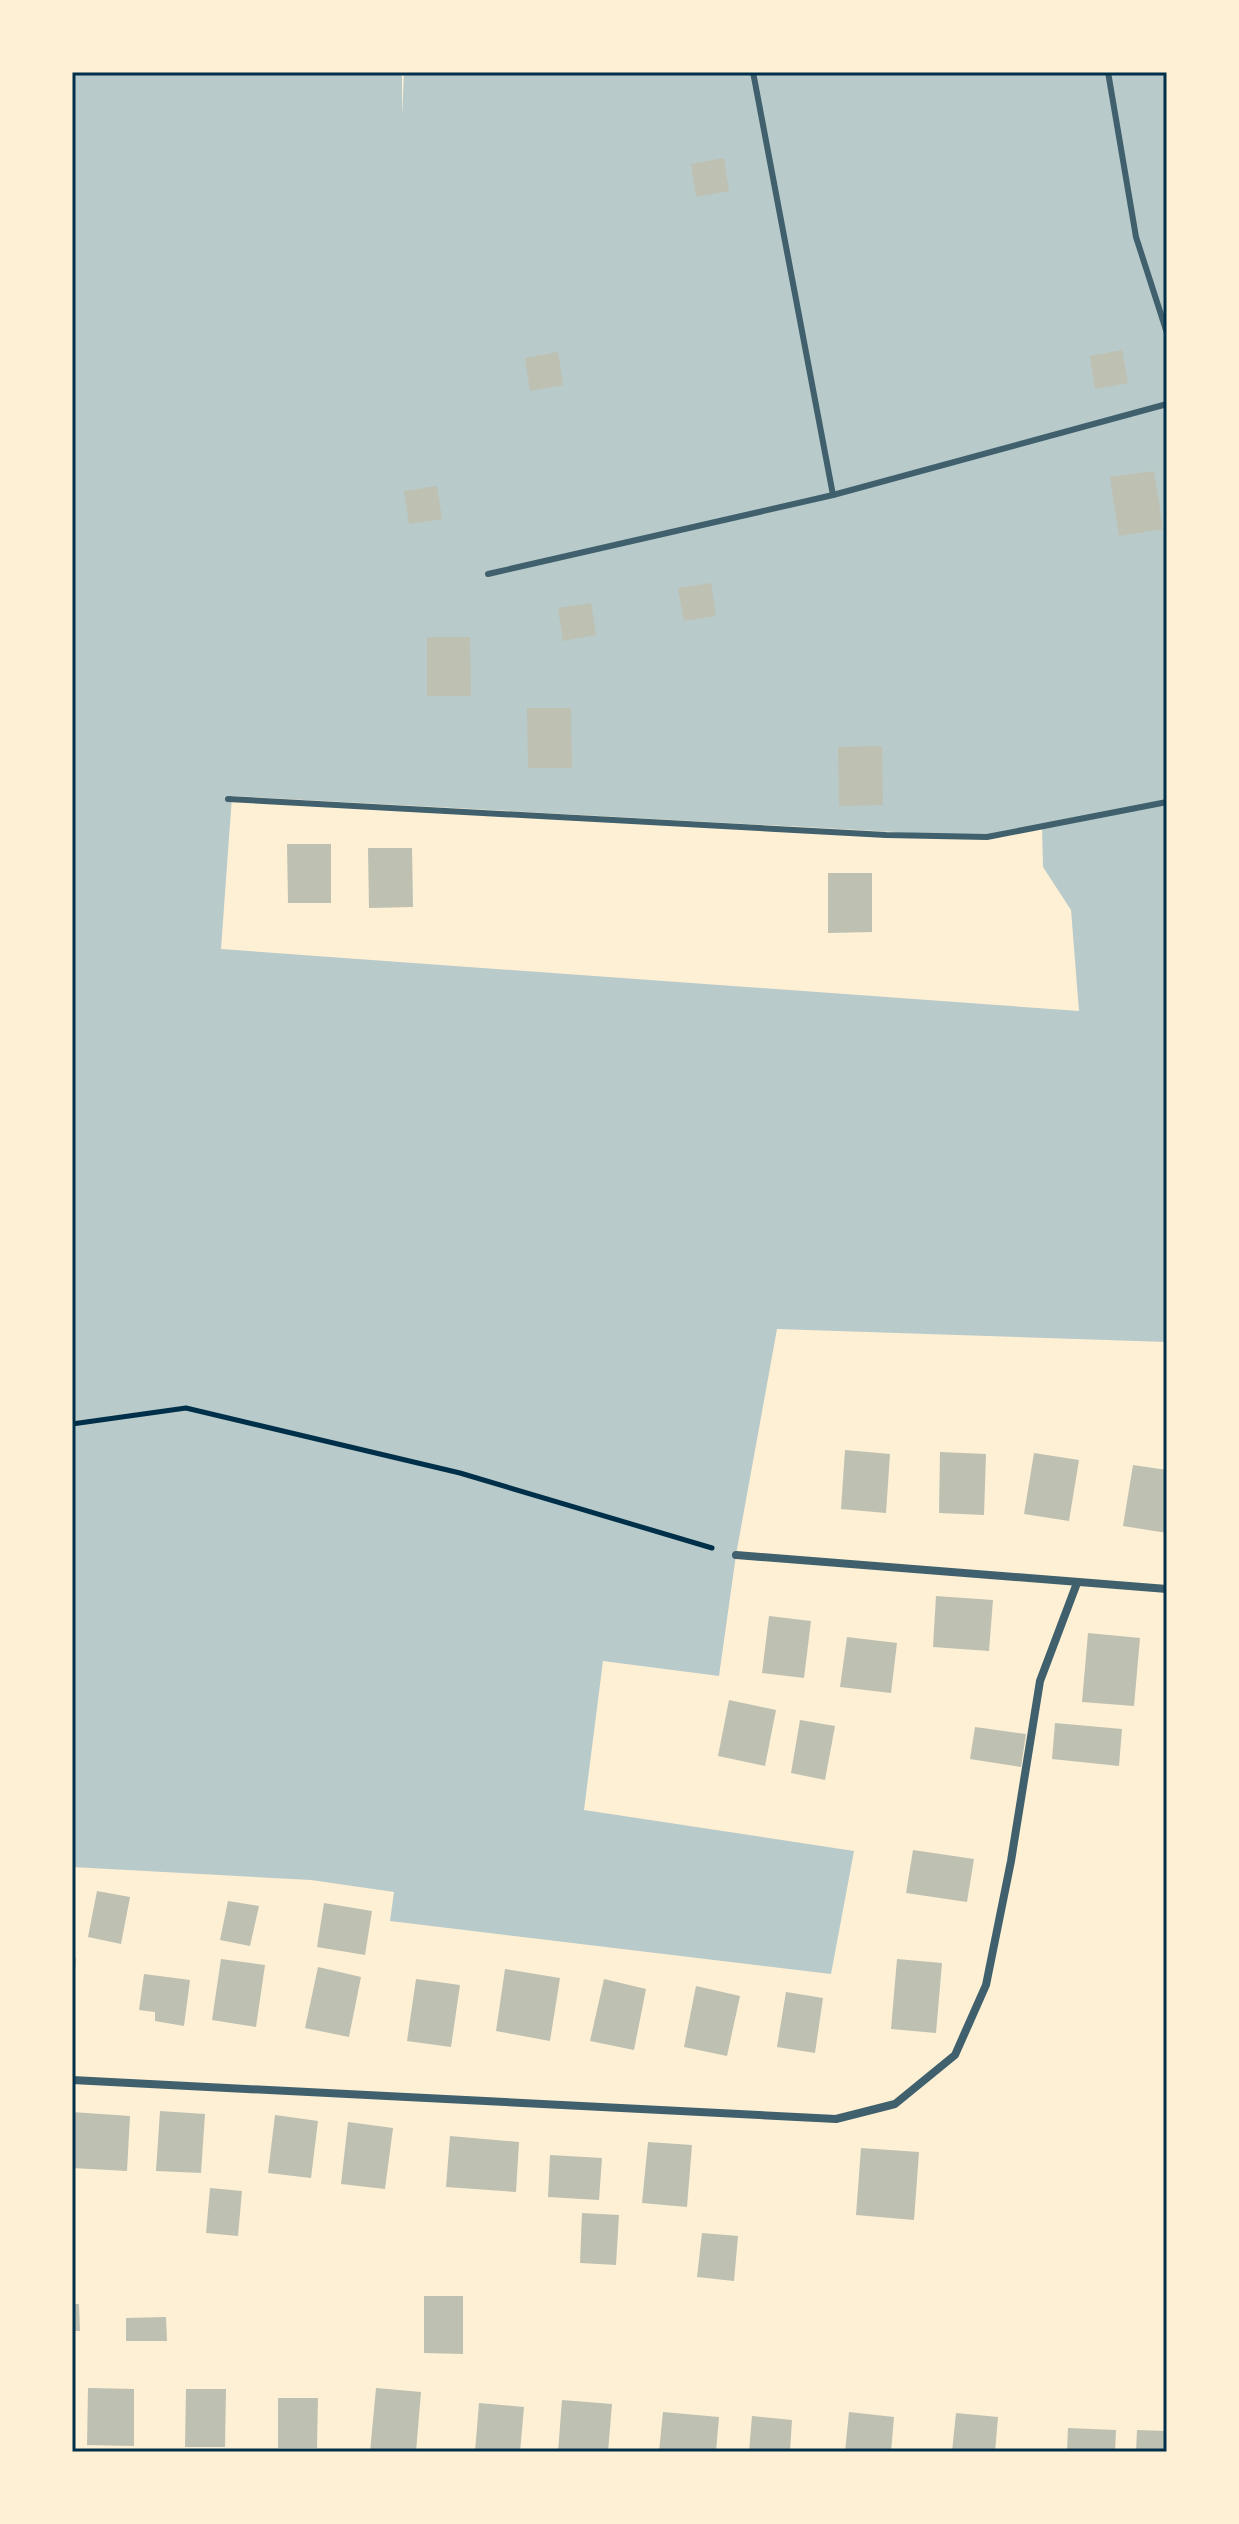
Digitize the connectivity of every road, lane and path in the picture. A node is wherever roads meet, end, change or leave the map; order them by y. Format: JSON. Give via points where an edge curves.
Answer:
{"nodes":[{"id":1,"x":753,"y":72,"type":"edge"},
{"id":2,"x":1108,"y":72,"type":"edge"},
{"id":3,"x":1167,"y":333,"type":"edge"},
{"id":4,"x":1167,"y":404,"type":"edge"},
{"id":5,"x":833,"y":495,"type":"junction"},
{"id":6,"x":488,"y":574,"type":"dead end"},
{"id":7,"x":228,"y":799,"type":"dead end"},
{"id":8,"x":1167,"y":802,"type":"edge"},
{"id":9,"x":72,"y":1424,"type":"edge"},
{"id":10,"x":736,"y":1555,"type":"joint"},
{"id":11,"x":1077,"y":1583,"type":"junction"},
{"id":12,"x":1167,"y":1589,"type":"edge"},
{"id":13,"x":72,"y":2080,"type":"edge"}],
"edges":[{"from":1,"to":5,"type":"lane"},
{"from":2,"to":3,"type":"lane","via":[[1136,237]]},
{"from":4,"to":5,"type":"lane"},
{"from":5,"to":6,"type":"lane"},
{"from":7,"to":8,"type":"lane","via":[[987,837]]},
{"from":9,"to":10,"type":"path","via":[[186,1408],[460,1473]]},
{"from":10,"to":11,"type":"street"},
{"from":11,"to":12,"type":"street"},
{"from":11,"to":13,"type":"street","via":[[1040,1681],[986,1985],[955,2055],[895,2104],[836,2119]]}]}
